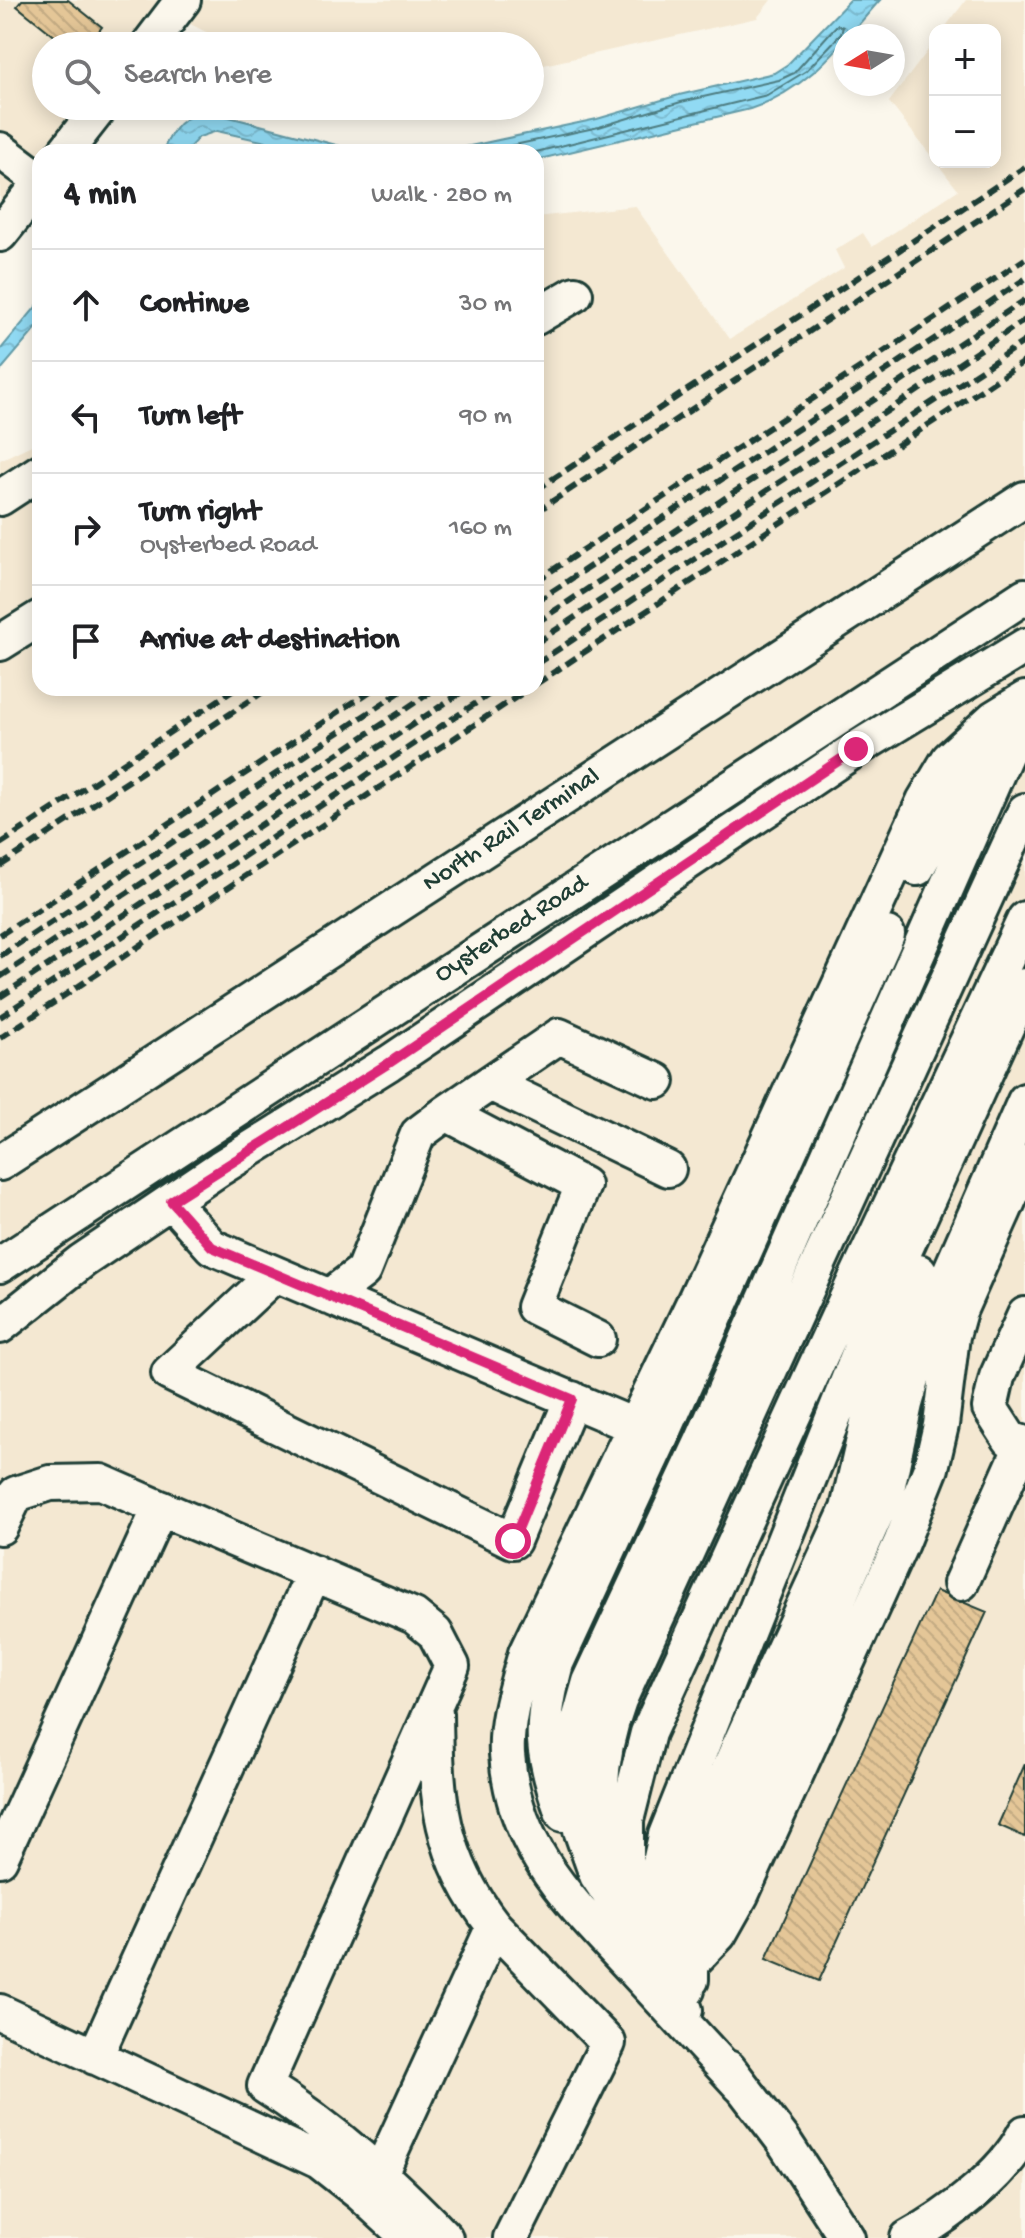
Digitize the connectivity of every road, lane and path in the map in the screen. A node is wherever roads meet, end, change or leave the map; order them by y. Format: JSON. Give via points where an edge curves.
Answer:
{"nodes":[{"id":1,"x":183,"y":0,"type":"edge"},
{"id":2,"x":159,"y":32,"type":"edge"},
{"id":3,"x":90,"y":120,"type":"edge"},
{"id":4,"x":71,"y":144,"type":"edge"},
{"id":5,"x":0,"y":150,"type":"edge"},
{"id":6,"x":32,"y":176,"type":"edge"},
{"id":7,"x":32,"y":192,"type":"edge"},
{"id":8,"x":0,"y":234,"type":"edge"},
{"id":9,"x":575,"y":294,"type":"dead end"},
{"id":10,"x":544,"y":312,"type":"edge"},
{"id":11,"x":32,"y":477,"type":"edge"},
{"id":12,"x":0,"y":498,"type":"edge"},
{"id":13,"x":1025,"y":499,"type":"edge"},
{"id":14,"x":1025,"y":596,"type":"edge"},
{"id":15,"x":32,"y":623,"type":"edge"},
{"id":16,"x":0,"y":643,"type":"edge"},
{"id":17,"x":1025,"y":646,"type":"edge"},
{"id":18,"x":1025,"y":699,"type":"edge"},
{"id":19,"x":1025,"y":724,"type":"edge"},
{"id":20,"x":1025,"y":811,"type":"edge"},
{"id":21,"x":1025,"y":919,"type":"edge"},
{"id":22,"x":1025,"y":986,"type":"edge"},
{"id":23,"x":1025,"y":1039,"type":"edge"},
{"id":24,"x":657,"y":1081,"type":"dead end"},
{"id":25,"x":490,"y":1083,"type":"junction"},
{"id":26,"x":1025,"y":1101,"type":"edge"},
{"id":27,"x":446,"y":1113,"type":"junction"},
{"id":28,"x":0,"y":1163,"type":"edge"},
{"id":29,"x":1025,"y":1163,"type":"edge"},
{"id":30,"x":668,"y":1169,"type":"dead end"},
{"id":31,"x":171,"y":1201,"type":"junction"},
{"id":32,"x":0,"y":1265,"type":"edge"},
{"id":33,"x":275,"y":1274,"type":"junction"},
{"id":34,"x":329,"y":1297,"type":"junction"},
{"id":35,"x":1025,"y":1315,"type":"edge"},
{"id":36,"x":0,"y":1326,"type":"edge"},
{"id":37,"x":598,"y":1339,"type":"dead end"},
{"id":38,"x":572,"y":1399,"type":"junction"},
{"id":39,"x":634,"y":1426,"type":"junction"},
{"id":40,"x":1024,"y":1444,"type":"edge"},
{"id":41,"x":160,"y":1508,"type":"junction"},
{"id":42,"x":0,"y":1527,"type":"edge"},
{"id":43,"x":314,"y":1573,"type":"junction"},
{"id":44,"x":961,"y":1583,"type":"dead end"},
{"id":45,"x":435,"y":1705,"type":"junction"},
{"id":46,"x":0,"y":1859,"type":"edge"},
{"id":47,"x":494,"y":1926,"type":"junction"},
{"id":48,"x":644,"y":1946,"type":"junction"},
{"id":49,"x":684,"y":2000,"type":"junction"},
{"id":50,"x":0,"y":2012,"type":"edge"},
{"id":51,"x":708,"y":2041,"type":"junction"},
{"id":52,"x":95,"y":2057,"type":"junction"},
{"id":53,"x":741,"y":2086,"type":"junction"},
{"id":54,"x":1025,"y":2133,"type":"edge"},
{"id":55,"x":380,"y":2174,"type":"junction"},
{"id":56,"x":409,"y":2238,"type":"edge"},
{"id":57,"x":445,"y":2238,"type":"edge"},
{"id":58,"x":511,"y":2238,"type":"edge"},
{"id":59,"x":847,"y":2238,"type":"edge"},
{"id":60,"x":908,"y":2238,"type":"edge"}],
"edges":[{"from":1,"to":2,"type":"street"},
{"from":3,"to":4,"type":"street"},
{"from":5,"to":6,"type":"street"},
{"from":7,"to":8,"type":"street"},
{"from":9,"to":10,"type":"street"},
{"from":11,"to":12,"type":"street"},
{"from":13,"to":28,"type":"street","name":"North Rail Terminal"},
{"from":14,"to":32,"type":"street","name":"Oysterbed Road"},
{"from":15,"to":16,"type":"street"},
{"from":17,"to":31,"type":"street","name":"Oysterbed Road","via":[[856,749],[389,1063]]},
{"from":18,"to":39,"type":"street","via":[[994,718],[949,759],[924,801]]},
{"from":19,"to":48,"type":"street","via":[[1006,753],[702,1442],[590,1682],[575,1735],[573,1783],[581,1830],[597,1875]]},
{"from":20,"to":48,"type":"street","via":[[607,1732],[601,1813],[606,1848]]},
{"from":21,"to":49,"type":"street","via":[[648,1733],[626,1820],[626,1865],[650,1946]]},
{"from":22,"to":49,"type":"street","via":[[870,1326],[666,1835],[654,1900],[657,1938]]},
{"from":23,"to":51,"type":"street","via":[[905,1304],[874,1396],[848,1509],[668,1910],[667,1943],[674,1975]]},
{"from":24,"to":25,"type":"street","via":[[559,1036]]},
{"from":25,"to":27,"type":"street"},
{"from":25,"to":30,"type":"street"},
{"from":26,"to":49,"type":"street","via":[[930,1318],[887,1489],[688,1931],[681,1957]]},
{"from":27,"to":34,"type":"street","via":[[418,1134],[363,1271]]},
{"from":27,"to":37,"type":"street","via":[[583,1185],[534,1307]]},
{"from":29,"to":49,"type":"street","via":[[959,1311],[941,1425],[911,1518],[741,1895],[719,1934],[691,1963]]},
{"from":31,"to":33,"type":"street","via":[[212,1247]]},
{"from":31,"to":36,"type":"street","name":"Oysterbed Road","via":[[82,1261]]},
{"from":33,"to":34,"type":"street"},
{"from":33,"to":38,"type":"street","via":[[169,1373],[513,1541]]},
{"from":34,"to":38,"type":"street"},
{"from":35,"to":40,"type":"street","via":[[997,1377],[990,1408],[1010,1439]]},
{"from":38,"to":39,"type":"street"},
{"from":39,"to":53,"type":"street","via":[[526,1653],[511,1707],[507,1752],[512,1790],[527,1835],[583,1917]]},
{"from":40,"to":44,"type":"street"},
{"from":41,"to":42,"type":"street","via":[[101,1482],[50,1483],[16,1494]]},
{"from":41,"to":43,"type":"street"},
{"from":41,"to":46,"type":"street"},
{"from":43,"to":45,"type":"street","via":[[414,1616],[435,1633],[452,1666]]},
{"from":43,"to":52,"type":"street"},
{"from":45,"to":47,"type":"street","via":[[437,1792],[449,1847],[472,1898]]},
{"from":45,"to":55,"type":"street","via":[[265,2086],[309,2114]]},
{"from":47,"to":55,"type":"street"},
{"from":47,"to":58,"type":"street","via":[[608,2043]]},
{"from":48,"to":49,"type":"street"},
{"from":49,"to":51,"type":"street"},
{"from":50,"to":52,"type":"street"},
{"from":51,"to":53,"type":"street"},
{"from":52,"to":56,"type":"street","via":[[319,2161]]},
{"from":53,"to":59,"type":"street"},
{"from":54,"to":60,"type":"street","via":[[961,2206]]},
{"from":55,"to":57,"type":"street"}]}
